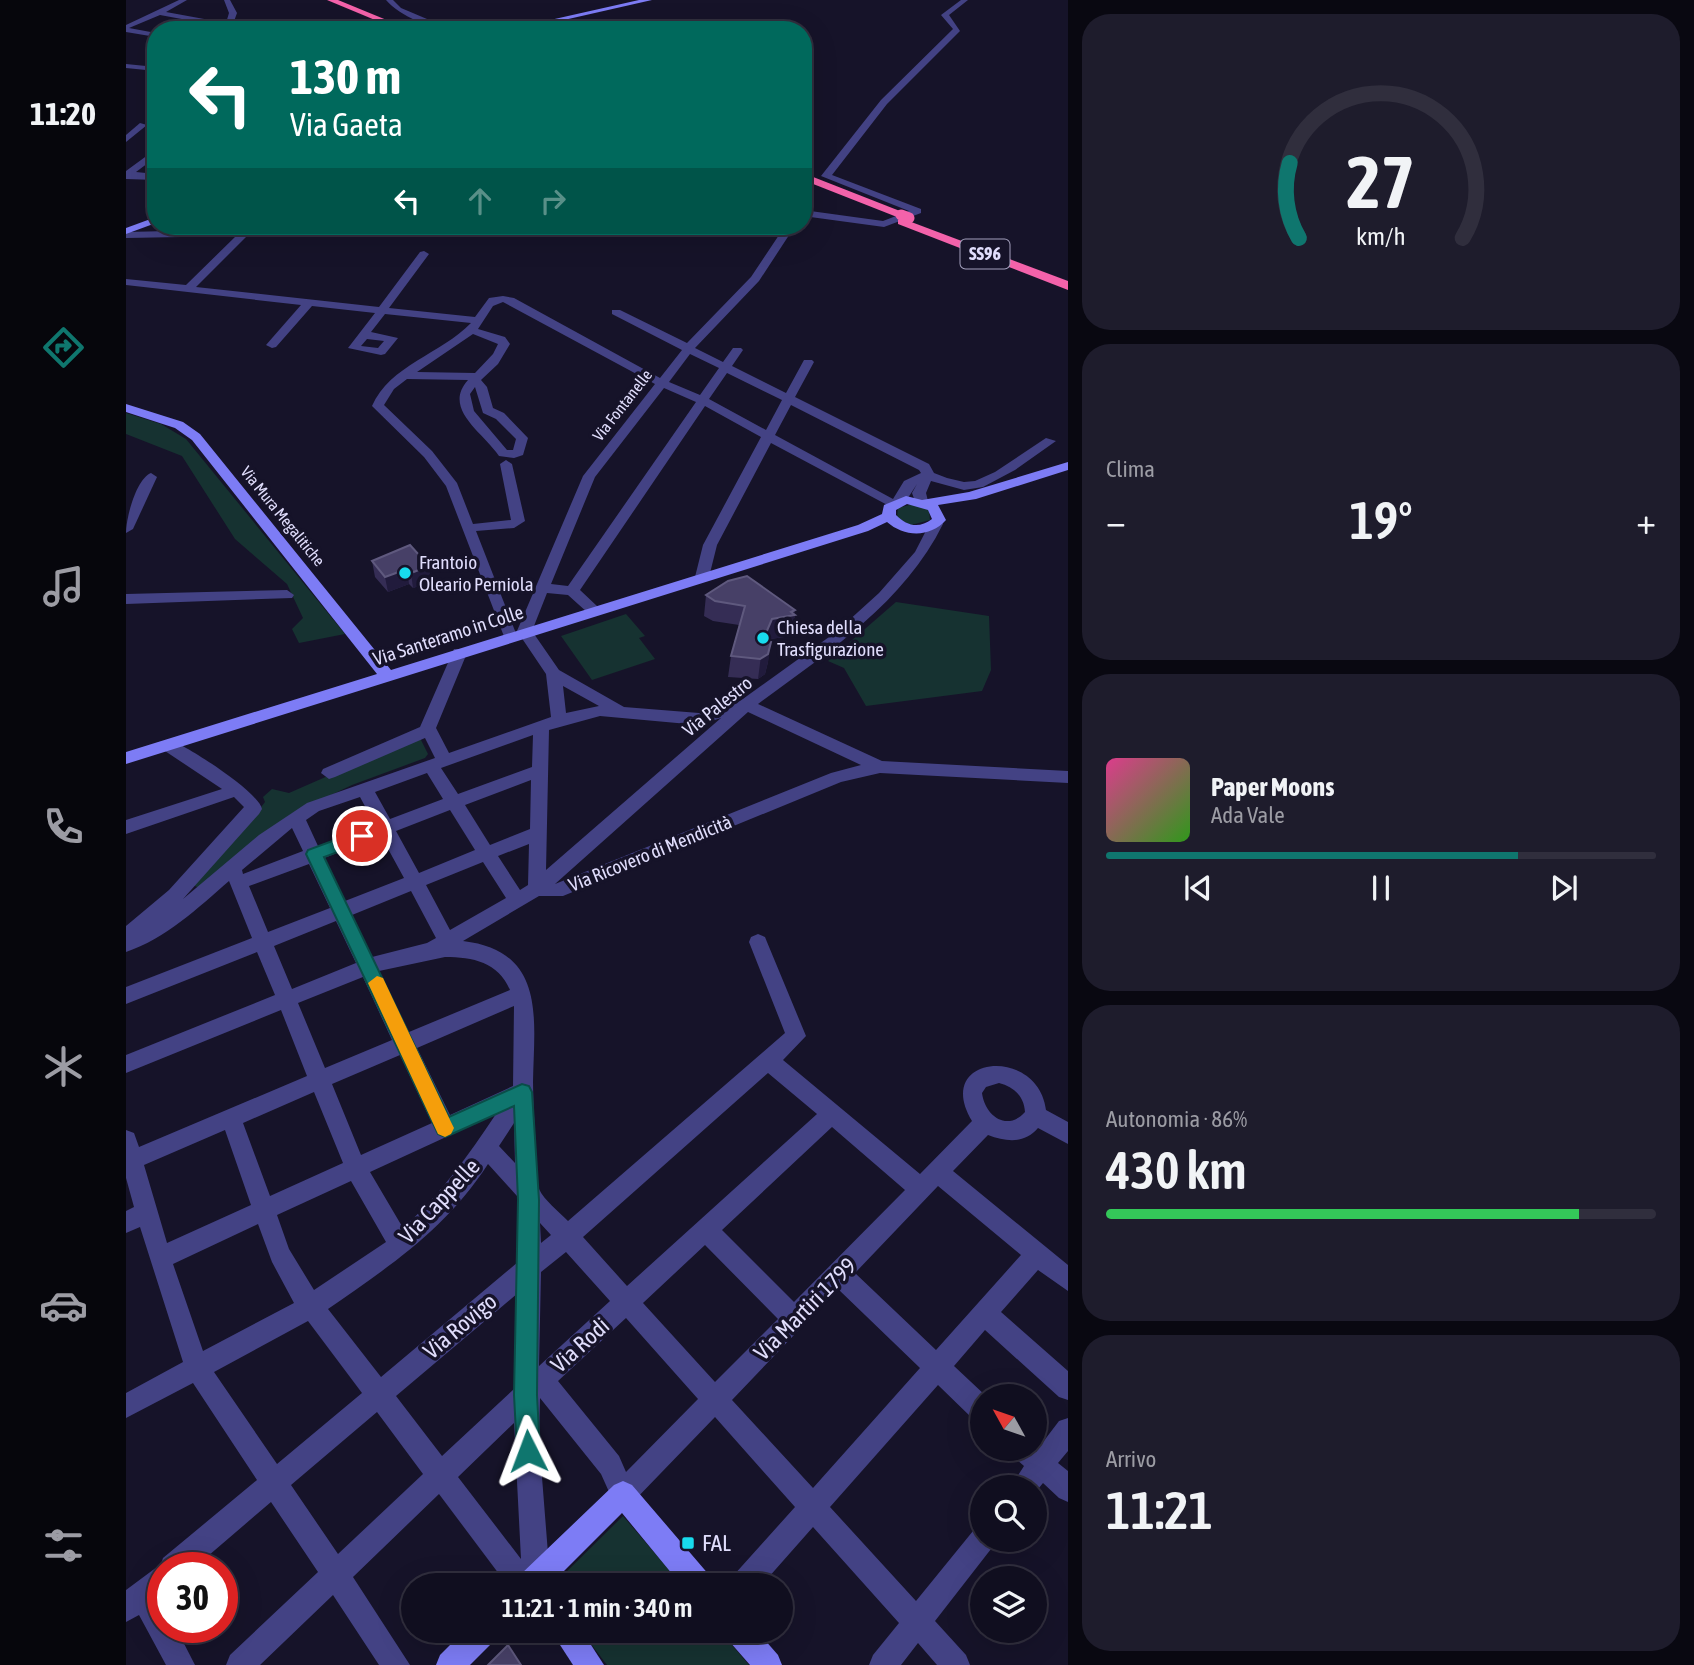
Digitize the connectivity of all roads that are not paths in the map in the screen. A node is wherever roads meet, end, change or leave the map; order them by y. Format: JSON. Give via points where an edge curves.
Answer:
{"nodes":[{"id":1,"x":184,"y":0,"type":"edge"},
{"id":2,"x":227,"y":0,"type":"edge"},
{"id":3,"x":331,"y":0,"type":"edge"},
{"id":4,"x":347,"y":0,"type":"edge"},
{"id":5,"x":389,"y":0,"type":"edge"},
{"id":6,"x":649,"y":0,"type":"edge"},
{"id":7,"x":965,"y":0,"type":"edge"},
{"id":8,"x":160,"y":13,"type":"junction"},
{"id":9,"x":197,"y":21,"type":"edge"},
{"id":10,"x":231,"y":21,"type":"edge"},
{"id":11,"x":384,"y":21,"type":"edge"},
{"id":12,"x":400,"y":21,"type":"edge"},
{"id":13,"x":428,"y":21,"type":"edge"},
{"id":14,"x":551,"y":21,"type":"edge"},
{"id":15,"x":126,"y":28,"type":"edge"},
{"id":16,"x":147,"y":33,"type":"edge"},
{"id":17,"x":126,"y":66,"type":"edge"},
{"id":18,"x":147,"y":68,"type":"edge"},
{"id":19,"x":143,"y":125,"type":"dead end"},
{"id":20,"x":126,"y":139,"type":"edge"},
{"id":21,"x":147,"y":159,"type":"edge"},
{"id":22,"x":127,"y":172,"type":"edge"},
{"id":23,"x":147,"y":175,"type":"edge"},
{"id":24,"x":812,"y":180,"type":"edge"},
{"id":25,"x":812,"y":186,"type":"edge"},
{"id":26,"x":812,"y":214,"type":"edge"},
{"id":27,"x":901,"y":218,"type":"junction"},
{"id":28,"x":147,"y":224,"type":"edge"},
{"id":29,"x":126,"y":233,"type":"edge"},
{"id":30,"x":147,"y":233,"type":"edge"},
{"id":31,"x":242,"y":235,"type":"edge"},
{"id":32,"x":784,"y":235,"type":"edge"},
{"id":33,"x":424,"y":254,"type":"dead end"},
{"id":34,"x":126,"y":282,"type":"edge"},
{"id":35,"x":1065,"y":283,"type":"edge"},
{"id":36,"x":187,"y":289,"type":"junction"},
{"id":37,"x":309,"y":302,"type":"junction"},
{"id":38,"x":382,"y":310,"type":"junction"},
{"id":39,"x":616,"y":312,"type":"dead end"},
{"id":40,"x":474,"y":325,"type":"junction"},
{"id":41,"x":364,"y":335,"type":"dead end"},
{"id":42,"x":272,"y":345,"type":"dead end"},
{"id":43,"x":688,"y":350,"type":"junction"},
{"id":44,"x":737,"y":350,"type":"dead end"},
{"id":45,"x":808,"y":362,"type":"dead end"},
{"id":46,"x":725,"y":368,"type":"junction"},
{"id":47,"x":406,"y":375,"type":"junction"},
{"id":48,"x":476,"y":379,"type":"junction"},
{"id":49,"x":662,"y":381,"type":"junction"},
{"id":50,"x":788,"y":398,"type":"junction"},
{"id":51,"x":702,"y":400,"type":"junction"},
{"id":52,"x":126,"y":408,"type":"edge"},
{"id":53,"x":767,"y":435,"type":"junction"},
{"id":54,"x":1050,"y":441,"type":"dead end"},
{"id":55,"x":507,"y":457,"type":"junction"},
{"id":56,"x":1068,"y":466,"type":"edge"},
{"id":57,"x":927,"y":475,"type":"junction"},
{"id":58,"x":151,"y":477,"type":"dead end"},
{"id":59,"x":971,"y":496,"type":"junction"},
{"id":60,"x":924,"y":502,"type":"junction"},
{"id":61,"x":894,"y":507,"type":"junction"},
{"id":62,"x":938,"y":520,"type":"junction"},
{"id":63,"x":127,"y":524,"type":"edge"},
{"id":64,"x":902,"y":526,"type":"junction"},
{"id":65,"x":470,"y":528,"type":"junction"},
{"id":66,"x":863,"y":528,"type":"junction"},
{"id":67,"x":921,"y":554,"type":"junction"},
{"id":68,"x":702,"y":577,"type":"junction"},
{"id":69,"x":543,"y":588,"type":"junction"},
{"id":70,"x":572,"y":591,"type":"junction"},
{"id":71,"x":287,"y":595,"type":"dead end"},
{"id":72,"x":126,"y":599,"type":"edge"},
{"id":73,"x":593,"y":610,"type":"junction"},
{"id":74,"x":517,"y":634,"type":"junction"},
{"id":75,"x":459,"y":653,"type":"junction"},
{"id":76,"x":554,"y":674,"type":"junction"},
{"id":77,"x":389,"y":678,"type":"junction"},
{"id":78,"x":746,"y":705,"type":"junction"},
{"id":79,"x":620,"y":711,"type":"junction"},
{"id":80,"x":559,"y":720,"type":"junction"},
{"id":81,"x":541,"y":727,"type":"junction"},
{"id":82,"x":428,"y":730,"type":"junction"},
{"id":83,"x":168,"y":745,"type":"junction"},
{"id":84,"x":126,"y":758,"type":"edge"},
{"id":85,"x":437,"y":763,"type":"junction"},
{"id":86,"x":880,"y":767,"type":"junction"},
{"id":87,"x":540,"y":770,"type":"junction"},
{"id":88,"x":329,"y":773,"type":"dead end"},
{"id":89,"x":1068,"y":778,"type":"edge"},
{"id":90,"x":364,"y":788,"type":"junction"},
{"id":91,"x":237,"y":790,"type":"junction"},
{"id":92,"x":453,"y":802,"type":"junction"},
{"id":93,"x":296,"y":818,"type":"junction"},
{"id":94,"x":126,"y":827,"type":"edge"},
{"id":95,"x":386,"y":828,"type":"junction"},
{"id":96,"x":538,"y":832,"type":"junction"},
{"id":97,"x":486,"y":852,"type":"junction"},
{"id":98,"x":314,"y":854,"type":"junction"},
{"id":99,"x":235,"y":876,"type":"junction"},
{"id":100,"x":414,"y":880,"type":"junction"},
{"id":101,"x":537,"y":889,"type":"junction"},
{"id":102,"x":517,"y":901,"type":"junction"},
{"id":103,"x":341,"y":909,"type":"junction"},
{"id":104,"x":126,"y":936,"type":"edge"},
{"id":105,"x":262,"y":940,"type":"junction"},
{"id":106,"x":758,"y":942,"type":"dead end"},
{"id":107,"x":126,"y":944,"type":"edge"},
{"id":108,"x":439,"y":948,"type":"junction"},
{"id":109,"x":369,"y":966,"type":"junction"},
{"id":110,"x":521,"y":994,"type":"junction"},
{"id":111,"x":126,"y":996,"type":"edge"},
{"id":112,"x":287,"y":999,"type":"junction"},
{"id":113,"x":406,"y":1043,"type":"junction"},
{"id":114,"x":768,"y":1060,"type":"junction"},
{"id":115,"x":126,"y":1064,"type":"edge"},
{"id":116,"x":320,"y":1080,"type":"junction"},
{"id":117,"x":522,"y":1092,"type":"junction"},
{"id":118,"x":832,"y":1114,"type":"junction"},
{"id":119,"x":1036,"y":1115,"type":"junction"},
{"id":120,"x":231,"y":1118,"type":"junction"},
{"id":121,"x":985,"y":1123,"type":"junction"},
{"id":122,"x":445,"y":1128,"type":"junction"},
{"id":123,"x":1068,"y":1134,"type":"edge"},
{"id":124,"x":128,"y":1146,"type":"edge"},
{"id":125,"x":487,"y":1147,"type":"junction"},
{"id":126,"x":356,"y":1169,"type":"junction"},
{"id":127,"x":939,"y":1173,"type":"junction"},
{"id":128,"x":922,"y":1190,"type":"junction"},
{"id":129,"x":528,"y":1193,"type":"junction"},
{"id":130,"x":263,"y":1211,"type":"junction"},
{"id":131,"x":136,"y":1218,"type":"edge"},
{"id":132,"x":706,"y":1230,"type":"junction"},
{"id":133,"x":566,"y":1237,"type":"junction"},
{"id":134,"x":401,"y":1245,"type":"junction"},
{"id":135,"x":1037,"y":1254,"type":"junction"},
{"id":136,"x":160,"y":1258,"type":"junction"},
{"id":137,"x":530,"y":1268,"type":"junction"},
{"id":138,"x":839,"y":1274,"type":"junction"},
{"id":139,"x":1068,"y":1280,"type":"edge"},
{"id":140,"x":626,"y":1303,"type":"junction"},
{"id":141,"x":310,"y":1307,"type":"junction"},
{"id":142,"x":985,"y":1314,"type":"junction"},
{"id":143,"x":795,"y":1319,"type":"junction"},
{"id":144,"x":197,"y":1368,"type":"junction"},
{"id":145,"x":937,"y":1368,"type":"junction"},
{"id":146,"x":533,"y":1388,"type":"junction"},
{"id":147,"x":1068,"y":1388,"type":"edge"},
{"id":148,"x":379,"y":1394,"type":"junction"},
{"id":149,"x":970,"y":1399,"type":"edge"},
{"id":150,"x":714,"y":1401,"type":"junction"},
{"id":151,"x":126,"y":1406,"type":"edge"},
{"id":152,"x":1068,"y":1430,"type":"edge"},
{"id":153,"x":1047,"y":1446,"type":"edge"},
{"id":154,"x":1037,"y":1461,"type":"edge"},
{"id":155,"x":439,"y":1476,"type":"junction"},
{"id":156,"x":272,"y":1483,"type":"junction"},
{"id":157,"x":1068,"y":1489,"type":"edge"},
{"id":158,"x":623,"y":1494,"type":"junction"},
{"id":159,"x":813,"y":1507,"type":"junction"},
{"id":160,"x":192,"y":1552,"type":"edge"},
{"id":161,"x":972,"y":1552,"type":"edge"},
{"id":162,"x":521,"y":1573,"type":"edge"},
{"id":163,"x":530,"y":1573,"type":"edge"},
{"id":164,"x":541,"y":1573,"type":"edge"},
{"id":165,"x":689,"y":1573,"type":"edge"},
{"id":166,"x":755,"y":1573,"type":"edge"},
{"id":167,"x":335,"y":1577,"type":"junction"},
{"id":168,"x":144,"y":1593,"type":"edge"},
{"id":169,"x":917,"y":1621,"type":"junction"},
{"id":170,"x":472,"y":1643,"type":"edge"},
{"id":171,"x":574,"y":1643,"type":"edge"},
{"id":172,"x":749,"y":1643,"type":"edge"},
{"id":173,"x":181,"y":1665,"type":"edge"},
{"id":174,"x":240,"y":1665,"type":"edge"},
{"id":175,"x":396,"y":1665,"type":"edge"},
{"id":176,"x":450,"y":1665,"type":"edge"},
{"id":177,"x":590,"y":1665,"type":"edge"},
{"id":178,"x":768,"y":1665,"type":"edge"},
{"id":179,"x":883,"y":1665,"type":"edge"},
{"id":180,"x":956,"y":1665,"type":"edge"}],
"edges":[{"from":1,"to":8,"type":"street"},
{"from":2,"to":10,"type":"street","via":[[233,13]]},
{"from":3,"to":11,"type":"highway"},
{"from":4,"to":12,"type":"highway"},
{"from":5,"to":13,"type":"street"},
{"from":6,"to":14,"type":"main road"},
{"from":7,"to":26,"type":"street","via":[[945,15],[957,29],[884,102],[826,176],[918,211],[884,224]]},
{"from":8,"to":9,"type":"street"},
{"from":8,"to":15,"type":"street"},
{"from":15,"to":16,"type":"street"},
{"from":17,"to":18,"type":"street"},
{"from":19,"to":20,"type":"street"},
{"from":21,"to":22,"type":"street"},
{"from":22,"to":23,"type":"street"},
{"from":24,"to":27,"type":"highway","number":"SS96"},
{"from":25,"to":27,"type":"highway","number":"SS96"},
{"from":27,"to":35,"type":"highway","number":"SS96"},
{"from":27,"to":35,"type":"highway","number":"SS96","via":[[1045,271]]},
{"from":28,"to":29,"type":"main road"},
{"from":29,"to":30,"type":"street"},
{"from":31,"to":36,"type":"street"},
{"from":32,"to":43,"type":"street","name":"Via Fontanelle","via":[[741,297]]},
{"from":33,"to":38,"type":"street"},
{"from":34,"to":36,"type":"street"},
{"from":36,"to":37,"type":"street"},
{"from":37,"to":38,"type":"street"},
{"from":37,"to":42,"type":"street"},
{"from":38,"to":40,"type":"street"},
{"from":38,"to":41,"type":"street"},
{"from":39,"to":43,"type":"street"},
{"from":40,"to":47,"type":"street"},
{"from":40,"to":48,"type":"street","via":[[504,344]]},
{"from":40,"to":49,"type":"street","via":[[486,303],[510,300],[647,377]]},
{"from":43,"to":46,"type":"street"},
{"from":43,"to":49,"type":"street","name":"Via Fontanelle"},
{"from":44,"to":46,"type":"street"},
{"from":45,"to":50,"type":"street"},
{"from":46,"to":50,"type":"street"},
{"from":46,"to":51,"type":"street"},
{"from":47,"to":48,"type":"street"},
{"from":47,"to":65,"type":"street","via":[[386,391],[377,406],[444,473]]},
{"from":48,"to":55,"type":"street","via":[[465,390],[467,410]]},
{"from":48,"to":55,"type":"street","via":[[487,410],[500,416],[522,439],[522,447]]},
{"from":49,"to":51,"type":"street"},
{"from":49,"to":69,"type":"street","name":"Via Fontanelle","via":[[589,476]]},
{"from":50,"to":53,"type":"street"},
{"from":50,"to":57,"type":"street","via":[[924,467]]},
{"from":51,"to":53,"type":"street"},
{"from":51,"to":70,"type":"street"},
{"from":52,"to":77,"type":"main road","name":"Via Mura Megalitiche","via":[[179,425],[196,437]]},
{"from":53,"to":61,"type":"street"},
{"from":53,"to":68,"type":"street","via":[[710,545]]},
{"from":54,"to":57,"type":"street","via":[[981,484],[966,486]]},
{"from":55,"to":65,"type":"street","via":[[506,477],[518,521]]},
{"from":56,"to":59,"type":"main road"},
{"from":57,"to":60,"type":"street","via":[[919,493]]},
{"from":57,"to":61,"type":"street","via":[[905,486]]},
{"from":58,"to":63,"type":"street"},
{"from":59,"to":60,"type":"main road"},
{"from":59,"to":62,"type":"main road"},
{"from":60,"to":61,"type":"main road"},
{"from":60,"to":62,"type":"main road"},
{"from":61,"to":64,"type":"main road"},
{"from":61,"to":66,"type":"main road"},
{"from":62,"to":64,"type":"main road","via":[[919,529]]},
{"from":62,"to":67,"type":"street","name":"Via Palestro"},
{"from":64,"to":66,"type":"main road"},
{"from":64,"to":67,"type":"street","via":[[913,533]]},
{"from":65,"to":74,"type":"street"},
{"from":66,"to":68,"type":"main road","name":"Via Santeramo in Colle"},
{"from":67,"to":78,"type":"street","name":"Via Palestro","via":[[865,615]]},
{"from":68,"to":73,"type":"main road","name":"Via Santeramo in Colle"},
{"from":69,"to":70,"type":"street"},
{"from":69,"to":74,"type":"street","name":"Via Fontanelle"},
{"from":70,"to":73,"type":"street"},
{"from":71,"to":72,"type":"street"},
{"from":73,"to":74,"type":"main road","name":"Via Santeramo in Colle"},
{"from":74,"to":75,"type":"main road","name":"Via Santeramo in Colle"},
{"from":74,"to":76,"type":"street"},
{"from":75,"to":77,"type":"main road","name":"Via Santeramo in Colle"},
{"from":75,"to":82,"type":"street"},
{"from":76,"to":79,"type":"street"},
{"from":76,"to":80,"type":"street"},
{"from":77,"to":83,"type":"main road","name":"Via Santeramo in Colle"},
{"from":78,"to":79,"type":"street","via":[[699,719]]},
{"from":78,"to":86,"type":"street"},
{"from":78,"to":101,"type":"street","name":"Via Palestro"},
{"from":79,"to":80,"type":"street"},
{"from":80,"to":81,"type":"street"},
{"from":81,"to":85,"type":"street"},
{"from":81,"to":87,"type":"street"},
{"from":82,"to":85,"type":"street"},
{"from":82,"to":88,"type":"street"},
{"from":83,"to":84,"type":"main road","name":"Via Santeramo in Colle"},
{"from":83,"to":91,"type":"street"},
{"from":85,"to":90,"type":"street"},
{"from":85,"to":92,"type":"street"},
{"from":86,"to":89,"type":"street"},
{"from":86,"to":101,"type":"street","name":"Via Ricovero di Mendicità","via":[[837,777],[557,891]]},
{"from":87,"to":92,"type":"street"},
{"from":87,"to":96,"type":"street"},
{"from":90,"to":93,"type":"street"},
{"from":90,"to":95,"type":"street"},
{"from":91,"to":94,"type":"street"},
{"from":91,"to":104,"type":"street","via":[[253,809],[175,895]]},
{"from":92,"to":95,"type":"street"},
{"from":92,"to":97,"type":"street"},
{"from":93,"to":98,"type":"street"},
{"from":93,"to":99,"type":"street"},
{"from":95,"to":98,"type":"street"},
{"from":95,"to":100,"type":"street"},
{"from":96,"to":97,"type":"street"},
{"from":96,"to":101,"type":"street"},
{"from":97,"to":100,"type":"street"},
{"from":97,"to":102,"type":"street"},
{"from":98,"to":99,"type":"street"},
{"from":98,"to":103,"type":"street"},
{"from":99,"to":105,"type":"street"},
{"from":99,"to":107,"type":"street"},
{"from":100,"to":103,"type":"street"},
{"from":100,"to":108,"type":"street"},
{"from":101,"to":102,"type":"street","name":"Via Ricovero di Mendicità"},
{"from":102,"to":108,"type":"street","name":"Via Ricovero di Mendicità"},
{"from":103,"to":105,"type":"street"},
{"from":103,"to":109,"type":"street"},
{"from":105,"to":111,"type":"street"},
{"from":105,"to":112,"type":"street"},
{"from":106,"to":114,"type":"street","name":"Via Rovigo","via":[[796,1036]]},
{"from":108,"to":109,"type":"street","name":"Via Ricovero di Mendicità"},
{"from":108,"to":110,"type":"street","via":[[475,950],[496,960],[513,974]]},
{"from":109,"to":112,"type":"street","name":"Via Ricovero di Mendicità"},
{"from":109,"to":113,"type":"street"},
{"from":110,"to":113,"type":"street"},
{"from":110,"to":117,"type":"street","via":[[525,1022]]},
{"from":112,"to":115,"type":"street","name":"Via Ricovero di Mendicità"},
{"from":112,"to":116,"type":"street"},
{"from":113,"to":116,"type":"street"},
{"from":113,"to":122,"type":"street"},
{"from":114,"to":118,"type":"street"},
{"from":114,"to":133,"type":"street","name":"Via Rovigo"},
{"from":116,"to":120,"type":"street"},
{"from":116,"to":126,"type":"street"},
{"from":117,"to":122,"type":"street"},
{"from":117,"to":125,"type":"street","name":"Via Cappelle"},
{"from":117,"to":129,"type":"street"},
{"from":118,"to":128,"type":"street"},
{"from":118,"to":132,"type":"street","name":"Via Rodi"},
{"from":119,"to":121,"type":"street","via":[[1016,1131]]},
{"from":119,"to":121,"type":"street","via":[[1034,1097],[1020,1082],[1010,1076],[988,1075],[980,1079],[971,1095],[972,1105]]},
{"from":119,"to":123,"type":"street"},
{"from":120,"to":124,"type":"street"},
{"from":120,"to":130,"type":"street"},
{"from":121,"to":127,"type":"street","name":"Via Martiri 1799"},
{"from":122,"to":126,"type":"street"},
{"from":124,"to":131,"type":"street"},
{"from":125,"to":129,"type":"street"},
{"from":125,"to":134,"type":"street","name":"Via Cappelle","via":[[433,1215]]},
{"from":126,"to":130,"type":"street"},
{"from":126,"to":134,"type":"street"},
{"from":127,"to":128,"type":"street","name":"Via Martiri 1799"},
{"from":127,"to":135,"type":"street"},
{"from":128,"to":138,"type":"street","name":"Via Martiri 1799"},
{"from":129,"to":133,"type":"street"},
{"from":129,"to":137,"type":"street"},
{"from":130,"to":136,"type":"street"},
{"from":130,"to":141,"type":"street","via":[[280,1254]]},
{"from":131,"to":136,"type":"street"},
{"from":132,"to":140,"type":"street","name":"Via Rodi"},
{"from":132,"to":143,"type":"street"},
{"from":133,"to":137,"type":"street","name":"Via Rovigo"},
{"from":133,"to":140,"type":"street"},
{"from":134,"to":141,"type":"street","name":"Via Cappelle"},
{"from":135,"to":139,"type":"street"},
{"from":135,"to":142,"type":"street"},
{"from":136,"to":144,"type":"street"},
{"from":137,"to":146,"type":"street"},
{"from":137,"to":148,"type":"street","name":"Via Rovigo"},
{"from":138,"to":143,"type":"street","name":"Via Martiri 1799"},
{"from":138,"to":145,"type":"street"},
{"from":140,"to":146,"type":"street","name":"Via Rodi"},
{"from":140,"to":150,"type":"street"},
{"from":141,"to":144,"type":"street","name":"Via Cappelle"},
{"from":141,"to":148,"type":"street"},
{"from":142,"to":145,"type":"street"},
{"from":142,"to":147,"type":"street"},
{"from":143,"to":150,"type":"street","name":"Via Martiri 1799"},
{"from":144,"to":151,"type":"street","name":"Via Cappelle"},
{"from":144,"to":156,"type":"street"},
{"from":145,"to":149,"type":"street"},
{"from":145,"to":159,"type":"street"},
{"from":146,"to":155,"type":"street","name":"Via Rodi"},
{"from":146,"to":158,"type":"street","via":[[610,1465]]},
{"from":146,"to":163,"type":"street"},
{"from":148,"to":155,"type":"street"},
{"from":148,"to":156,"type":"street","name":"Via Rovigo"},
{"from":150,"to":158,"type":"street","name":"Via Martiri 1799"},
{"from":150,"to":159,"type":"street"},
{"from":152,"to":153,"type":"street"},
{"from":154,"to":157,"type":"street"},
{"from":155,"to":162,"type":"street"},
{"from":155,"to":167,"type":"street","name":"Via Rodi"},
{"from":156,"to":160,"type":"street","name":"Via Rovigo"},
{"from":156,"to":167,"type":"street"},
{"from":158,"to":164,"type":"main road"},
{"from":158,"to":165,"type":"main road"},
{"from":159,"to":166,"type":"street"},
{"from":159,"to":169,"type":"street"},
{"from":161,"to":169,"type":"street"},
{"from":167,"to":174,"type":"street","name":"Via Rodi"},
{"from":167,"to":175,"type":"street"},
{"from":168,"to":173,"type":"street"},
{"from":169,"to":179,"type":"street"},
{"from":169,"to":180,"type":"street"},
{"from":170,"to":176,"type":"main road"},
{"from":171,"to":177,"type":"main road"},
{"from":172,"to":178,"type":"main road"}]}
